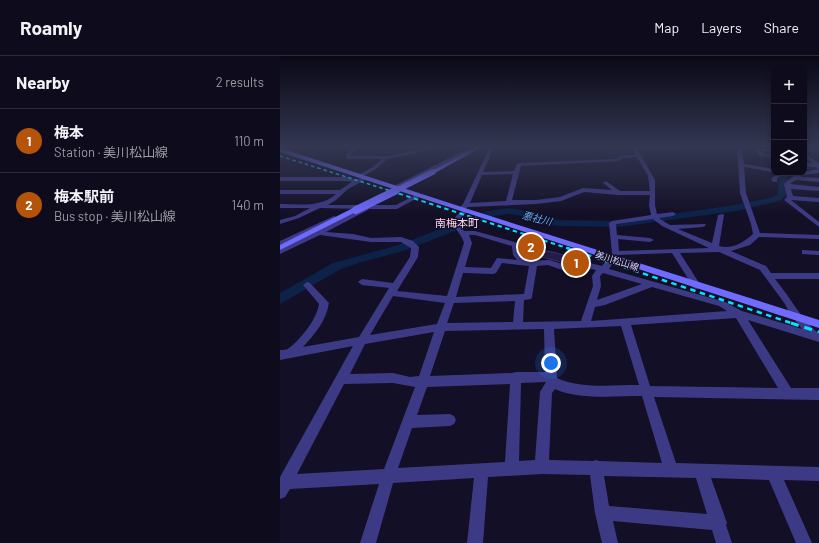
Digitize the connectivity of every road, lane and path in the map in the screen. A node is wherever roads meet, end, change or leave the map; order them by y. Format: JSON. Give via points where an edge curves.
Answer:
{"nodes":[{"id":1,"x":335,"y":170,"type":"edge"},
{"id":2,"x":374,"y":170,"type":"edge"},
{"id":3,"x":433,"y":170,"type":"edge"},
{"id":4,"x":437,"y":170,"type":"edge"},
{"id":5,"x":443,"y":170,"type":"edge"},
{"id":6,"x":482,"y":170,"type":"edge"},
{"id":7,"x":647,"y":170,"type":"edge"},
{"id":8,"x":742,"y":170,"type":"edge"},
{"id":9,"x":516,"y":172,"type":"joint"},
{"id":10,"x":306,"y":173,"type":"dead end"},
{"id":11,"x":480,"y":174,"type":"junction"},
{"id":12,"x":798,"y":176,"type":"edge"},
{"id":13,"x":794,"y":178,"type":"junction"},
{"id":14,"x":280,"y":179,"type":"edge"},
{"id":15,"x":298,"y":179,"type":"junction"},
{"id":16,"x":361,"y":179,"type":"junction"},
{"id":17,"x":819,"y":180,"type":"edge"},
{"id":18,"x":606,"y":184,"type":"dead end"},
{"id":19,"x":788,"y":187,"type":"junction"},
{"id":20,"x":819,"y":189,"type":"edge"},
{"id":21,"x":404,"y":190,"type":"junction"},
{"id":22,"x":395,"y":191,"type":"junction"},
{"id":23,"x":280,"y":192,"type":"edge"},
{"id":24,"x":342,"y":192,"type":"junction"},
{"id":25,"x":387,"y":192,"type":"dead end"},
{"id":26,"x":619,"y":192,"type":"junction"},
{"id":27,"x":652,"y":193,"type":"junction"},
{"id":28,"x":419,"y":195,"type":"junction"},
{"id":29,"x":375,"y":198,"type":"junction"},
{"id":30,"x":790,"y":198,"type":"junction"},
{"id":31,"x":382,"y":200,"type":"junction"},
{"id":32,"x":819,"y":200,"type":"edge"},
{"id":33,"x":509,"y":202,"type":"junction"},
{"id":34,"x":280,"y":206,"type":"edge"},
{"id":35,"x":294,"y":206,"type":"junction"},
{"id":36,"x":318,"y":206,"type":"junction"},
{"id":37,"x":356,"y":208,"type":"junction"},
{"id":38,"x":367,"y":208,"type":"junction"},
{"id":39,"x":464,"y":209,"type":"junction"},
{"id":40,"x":673,"y":214,"type":"dead end"},
{"id":41,"x":721,"y":215,"type":"dead end"},
{"id":42,"x":280,"y":218,"type":"edge"},
{"id":43,"x":655,"y":219,"type":"junction"},
{"id":44,"x":280,"y":222,"type":"edge"},
{"id":45,"x":819,"y":225,"type":"edge"},
{"id":46,"x":704,"y":226,"type":"dead end"},
{"id":47,"x":669,"y":228,"type":"junction"},
{"id":48,"x":459,"y":229,"type":"junction"},
{"id":49,"x":319,"y":232,"type":"junction"},
{"id":50,"x":757,"y":235,"type":"junction"},
{"id":51,"x":614,"y":237,"type":"junction"},
{"id":52,"x":819,"y":237,"type":"edge"},
{"id":53,"x":650,"y":240,"type":"dead end"},
{"id":54,"x":280,"y":244,"type":"edge"},
{"id":55,"x":516,"y":246,"type":"dead end"},
{"id":56,"x":280,"y":248,"type":"edge"},
{"id":57,"x":719,"y":249,"type":"junction"},
{"id":58,"x":280,"y":252,"type":"edge"},
{"id":59,"x":675,"y":252,"type":"junction"},
{"id":60,"x":805,"y":252,"type":"dead end"},
{"id":61,"x":819,"y":253,"type":"edge"},
{"id":62,"x":614,"y":256,"type":"junction"},
{"id":63,"x":533,"y":264,"type":"junction"},
{"id":64,"x":603,"y":269,"type":"junction"},
{"id":65,"x":460,"y":270,"type":"junction"},
{"id":66,"x":769,"y":276,"type":"junction"},
{"id":67,"x":819,"y":276,"type":"edge"},
{"id":68,"x":362,"y":282,"type":"dead end"},
{"id":69,"x":653,"y":283,"type":"junction"},
{"id":70,"x":307,"y":285,"type":"dead end"},
{"id":71,"x":697,"y":286,"type":"junction"},
{"id":72,"x":392,"y":289,"type":"junction"},
{"id":73,"x":520,"y":297,"type":"junction"},
{"id":74,"x":450,"y":300,"type":"junction"},
{"id":75,"x":592,"y":304,"type":"junction"},
{"id":76,"x":739,"y":314,"type":"junction"},
{"id":77,"x":799,"y":318,"type":"junction"},
{"id":78,"x":625,"y":323,"type":"junction"},
{"id":79,"x":819,"y":324,"type":"edge"},
{"id":80,"x":585,"y":325,"type":"junction"},
{"id":81,"x":518,"y":326,"type":"junction"},
{"id":82,"x":549,"y":326,"type":"junction"},
{"id":83,"x":441,"y":327,"type":"junction"},
{"id":84,"x":817,"y":339,"type":"edge"},
{"id":85,"x":363,"y":340,"type":"junction"},
{"id":86,"x":292,"y":352,"type":"junction"},
{"id":87,"x":280,"y":355,"type":"edge"},
{"id":88,"x":516,"y":377,"type":"junction"},
{"id":89,"x":342,"y":379,"type":"junction"},
{"id":90,"x":552,"y":380,"type":"junction"},
{"id":91,"x":423,"y":381,"type":"junction"},
{"id":92,"x":646,"y":392,"type":"junction"},
{"id":93,"x":788,"y":394,"type":"junction"},
{"id":94,"x":819,"y":394,"type":"edge"},
{"id":95,"x":450,"y":420,"type":"dead end"},
{"id":96,"x":407,"y":422,"type":"junction"},
{"id":97,"x":542,"y":467,"type":"junction"},
{"id":98,"x":512,"y":468,"type":"junction"},
{"id":99,"x":596,"y":468,"type":"junction"},
{"id":100,"x":482,"y":470,"type":"junction"},
{"id":101,"x":671,"y":470,"type":"junction"},
{"id":102,"x":702,"y":470,"type":"junction"},
{"id":103,"x":773,"y":473,"type":"junction"},
{"id":104,"x":819,"y":474,"type":"edge"},
{"id":105,"x":388,"y":476,"type":"junction"},
{"id":106,"x":283,"y":487,"type":"edge"},
{"id":107,"x":603,"y":513,"type":"junction"},
{"id":108,"x":719,"y":523,"type":"junction"},
{"id":109,"x":368,"y":543,"type":"edge"},
{"id":110,"x":475,"y":543,"type":"edge"},
{"id":111,"x":610,"y":543,"type":"edge"},
{"id":112,"x":724,"y":543,"type":"edge"},
{"id":113,"x":804,"y":543,"type":"edge"}],
"edges":[{"from":1,"to":16,"type":"main road","name":"美川松山線"},
{"from":2,"to":16,"type":"street"},
{"from":3,"to":22,"type":"street"},
{"from":4,"to":37,"type":"main road","bridge":true},
{"from":5,"to":21,"type":"street"},
{"from":6,"to":11,"type":"street"},
{"from":7,"to":27,"type":"street","via":[[652,181]]},
{"from":8,"to":50,"type":"street","via":[[742,186]]},
{"from":9,"to":11,"type":"street"},
{"from":9,"to":33,"type":"street"},
{"from":10,"to":15,"type":"street"},
{"from":11,"to":39,"type":"street"},
{"from":12,"to":13,"type":"street"},
{"from":13,"to":17,"type":"street"},
{"from":13,"to":19,"type":"street","via":[[788,182]]},
{"from":14,"to":15,"type":"street"},
{"from":15,"to":16,"type":"street"},
{"from":15,"to":23,"type":"street"},
{"from":16,"to":22,"type":"main road","name":"美川松山線"},
{"from":16,"to":24,"type":"street"},
{"from":18,"to":26,"type":"street"},
{"from":19,"to":20,"type":"street"},
{"from":19,"to":30,"type":"street"},
{"from":21,"to":22,"type":"main road","name":"美川松山線"},
{"from":21,"to":28,"type":"main road","name":"美川松山線"},
{"from":22,"to":31,"type":"street"},
{"from":23,"to":24,"type":"street"},
{"from":24,"to":36,"type":"street","via":[[334,199]]},
{"from":25,"to":29,"type":"street"},
{"from":26,"to":27,"type":"street"},
{"from":26,"to":33,"type":"street","via":[[583,190],[553,200]]},
{"from":27,"to":43,"type":"street"},
{"from":28,"to":38,"type":"street","via":[[397,207]]},
{"from":28,"to":39,"type":"main road","name":"美川松山線"},
{"from":29,"to":31,"type":"street","via":[[383,198]]},
{"from":29,"to":37,"type":"street"},
{"from":30,"to":32,"type":"street"},
{"from":30,"to":45,"type":"street","via":[[787,200]]},
{"from":31,"to":38,"type":"street"},
{"from":33,"to":39,"type":"street"},
{"from":34,"to":35,"type":"street"},
{"from":35,"to":36,"type":"street"},
{"from":35,"to":42,"type":"street"},
{"from":36,"to":37,"type":"street"},
{"from":36,"to":44,"type":"street","via":[[297,218]]},
{"from":37,"to":38,"type":"street"},
{"from":37,"to":54,"type":"street"},
{"from":37,"to":56,"type":"main road"},
{"from":38,"to":49,"type":"street"},
{"from":39,"to":48,"type":"street","via":[[458,217]]},
{"from":39,"to":62,"type":"main road","name":"美川松山線"},
{"from":40,"to":43,"type":"street"},
{"from":41,"to":57,"type":"street"},
{"from":43,"to":47,"type":"street"},
{"from":43,"to":51,"type":"street","via":[[613,226]]},
{"from":46,"to":47,"type":"street"},
{"from":47,"to":57,"type":"street"},
{"from":48,"to":55,"type":"street"},
{"from":48,"to":65,"type":"street","via":[[466,236],[468,243]]},
{"from":49,"to":58,"type":"street"},
{"from":49,"to":72,"type":"street","via":[[373,240],[403,239],[413,244],[414,257]]},
{"from":50,"to":52,"type":"street"},
{"from":50,"to":57,"type":"street","via":[[741,247]]},
{"from":51,"to":53,"type":"street"},
{"from":51,"to":62,"type":"street"},
{"from":57,"to":59,"type":"street"},
{"from":57,"to":66,"type":"street","via":[[763,268]]},
{"from":59,"to":62,"type":"street"},
{"from":59,"to":71,"type":"street"},
{"from":60,"to":61,"type":"street"},
{"from":62,"to":64,"type":"street"},
{"from":62,"to":71,"type":"main road","name":"美川松山線"},
{"from":63,"to":64,"type":"street","via":[[550,262],[568,269],[590,266]]},
{"from":63,"to":65,"type":"street","via":[[500,260],[493,271]]},
{"from":63,"to":73,"type":"street","via":[[528,296]]},
{"from":64,"to":69,"type":"street"},
{"from":64,"to":75,"type":"street","via":[[596,276]]},
{"from":65,"to":74,"type":"street"},
{"from":66,"to":67,"type":"street"},
{"from":66,"to":77,"type":"street"},
{"from":68,"to":72,"type":"street"},
{"from":69,"to":75,"type":"street","via":[[602,303]]},
{"from":69,"to":76,"type":"street","via":[[722,304]]},
{"from":70,"to":86,"type":"street","via":[[324,303],[324,309]]},
{"from":71,"to":77,"type":"main road","name":"美川松山線"},
{"from":72,"to":74,"type":"street"},
{"from":72,"to":85,"type":"street"},
{"from":73,"to":74,"type":"street"},
{"from":73,"to":81,"type":"street"},
{"from":74,"to":83,"type":"street"},
{"from":75,"to":80,"type":"street"},
{"from":76,"to":78,"type":"street"},
{"from":76,"to":84,"type":"street"},
{"from":76,"to":93,"type":"street"},
{"from":77,"to":79,"type":"main road","name":"美川松山線"},
{"from":77,"to":84,"type":"street"},
{"from":78,"to":80,"type":"street"},
{"from":78,"to":92,"type":"street"},
{"from":80,"to":82,"type":"street"},
{"from":81,"to":82,"type":"street"},
{"from":81,"to":83,"type":"street"},
{"from":82,"to":90,"type":"street"},
{"from":83,"to":85,"type":"street"},
{"from":83,"to":91,"type":"street"},
{"from":85,"to":86,"type":"street"},
{"from":85,"to":89,"type":"street"},
{"from":86,"to":87,"type":"street"},
{"from":88,"to":90,"type":"street"},
{"from":88,"to":91,"type":"street"},
{"from":88,"to":98,"type":"street"},
{"from":89,"to":91,"type":"street","via":[[393,378],[410,382]]},
{"from":89,"to":106,"type":"street"},
{"from":90,"to":92,"type":"street","via":[[566,388]]},
{"from":90,"to":97,"type":"street","via":[[546,392]]},
{"from":91,"to":96,"type":"street"},
{"from":92,"to":93,"type":"street"},
{"from":92,"to":101,"type":"street"},
{"from":93,"to":94,"type":"street"},
{"from":95,"to":96,"type":"street"},
{"from":96,"to":105,"type":"street"},
{"from":97,"to":98,"type":"street"},
{"from":97,"to":99,"type":"street"},
{"from":98,"to":100,"type":"street"},
{"from":99,"to":101,"type":"street"},
{"from":99,"to":107,"type":"street"},
{"from":100,"to":105,"type":"street"},
{"from":100,"to":110,"type":"street"},
{"from":101,"to":102,"type":"street"},
{"from":102,"to":103,"type":"street"},
{"from":102,"to":108,"type":"street"},
{"from":103,"to":104,"type":"street"},
{"from":103,"to":113,"type":"street"},
{"from":105,"to":106,"type":"street"},
{"from":105,"to":109,"type":"street"},
{"from":107,"to":108,"type":"street"},
{"from":107,"to":111,"type":"street"},
{"from":108,"to":112,"type":"street"}]}
